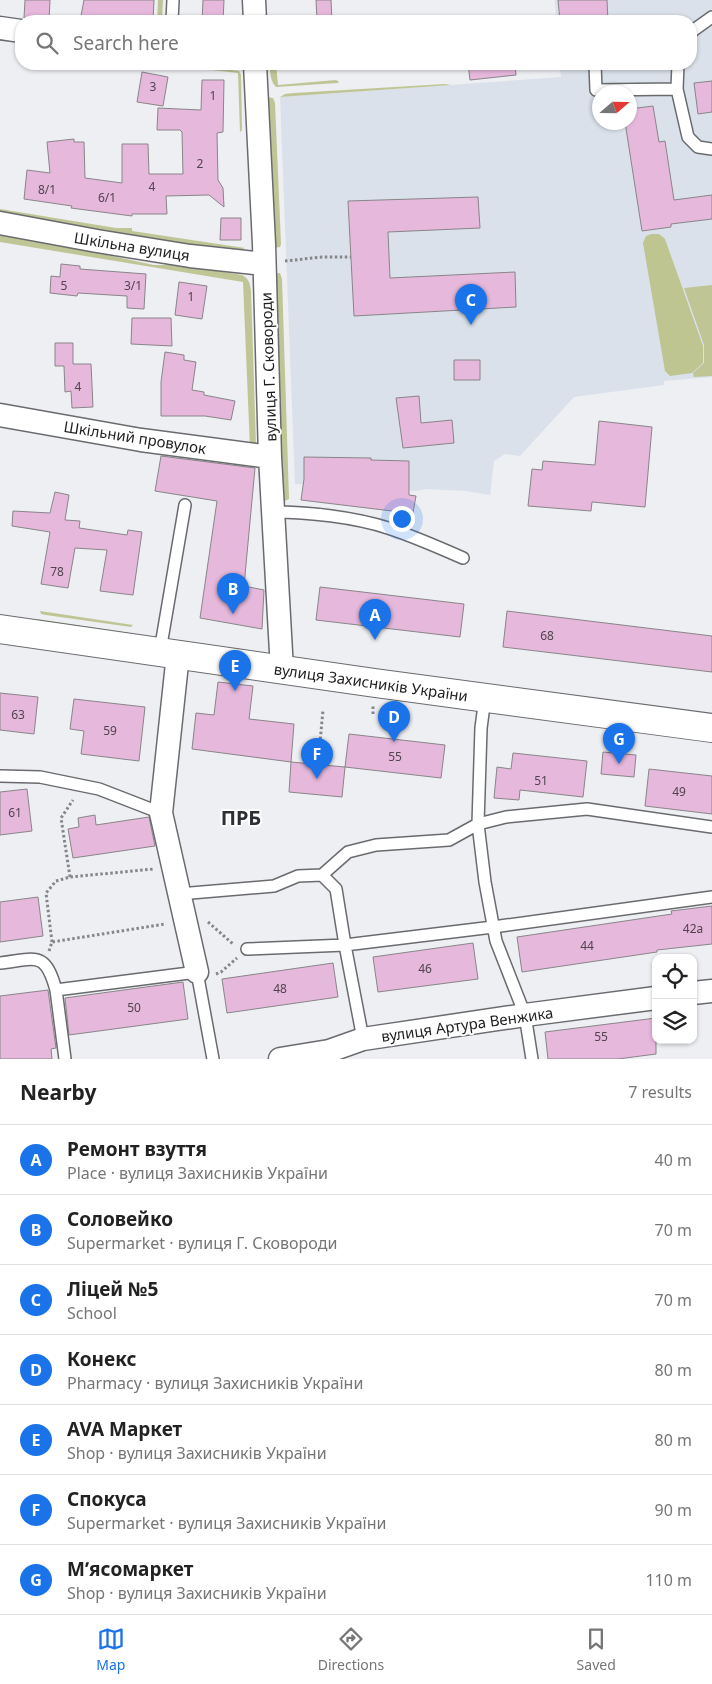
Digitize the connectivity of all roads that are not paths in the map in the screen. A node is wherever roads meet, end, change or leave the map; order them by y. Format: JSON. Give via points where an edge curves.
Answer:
{"nodes":[{"id":1,"x":173,"y":0,"type":"edge"},
{"id":2,"x":254,"y":0,"type":"edge"},
{"id":3,"x":172,"y":15,"type":"edge"},
{"id":4,"x":254,"y":15,"type":"edge"},
{"id":5,"x":712,"y":17,"type":"edge"},
{"id":6,"x":0,"y":28,"type":"edge"},
{"id":7,"x":697,"y":28,"type":"edge"},
{"id":8,"x":15,"y":30,"type":"edge"},
{"id":9,"x":256,"y":70,"type":"edge"},
{"id":10,"x":595,"y":70,"type":"edge"},
{"id":11,"x":678,"y":70,"type":"edge"},
{"id":12,"x":677,"y":89,"type":"junction"},
{"id":13,"x":712,"y":149,"type":"edge"},
{"id":14,"x":0,"y":224,"type":"edge"},
{"id":15,"x":264,"y":264,"type":"junction"},
{"id":16,"x":0,"y":414,"type":"edge"},
{"id":17,"x":270,"y":457,"type":"junction"},
{"id":18,"x":185,"y":505,"type":"dead end"},
{"id":19,"x":274,"y":512,"type":"junction"},
{"id":20,"x":463,"y":558,"type":"dead end"},
{"id":21,"x":0,"y":629,"type":"edge"},
{"id":22,"x":169,"y":653,"type":"junction"},
{"id":23,"x":282,"y":670,"type":"junction"},
{"id":24,"x":485,"y":698,"type":"junction"},
{"id":25,"x":712,"y":728,"type":"edge"},
{"id":26,"x":0,"y":776,"type":"edge"},
{"id":27,"x":161,"y":814,"type":"junction"},
{"id":28,"x":478,"y":824,"type":"junction"},
{"id":29,"x":712,"y":827,"type":"edge"},
{"id":30,"x":322,"y":875,"type":"junction"},
{"id":31,"x":183,"y":894,"type":"junction"},
{"id":32,"x":712,"y":897,"type":"edge"},
{"id":33,"x":494,"y":927,"type":"junction"},
{"id":34,"x":344,"y":945,"type":"junction"},
{"id":35,"x":247,"y":949,"type":"road end"},
{"id":36,"x":0,"y":963,"type":"edge"},
{"id":37,"x":198,"y":976,"type":"junction"},
{"id":38,"x":56,"y":990,"type":"junction"},
{"id":39,"x":712,"y":991,"type":"edge"},
{"id":40,"x":697,"y":993,"type":"edge"},
{"id":41,"x":652,"y":999,"type":"edge"},
{"id":42,"x":525,"y":1015,"type":"junction"},
{"id":43,"x":363,"y":1039,"type":"junction"},
{"id":44,"x":330,"y":1055,"type":"edge"},
{"id":45,"x":65,"y":1059,"type":"edge"},
{"id":46,"x":213,"y":1059,"type":"edge"},
{"id":47,"x":280,"y":1059,"type":"edge"},
{"id":48,"x":532,"y":1059,"type":"edge"}],
"edges":[{"from":1,"to":3,"type":"lane"},
{"from":2,"to":4,"type":"street"},
{"from":5,"to":7,"type":"lane"},
{"from":6,"to":8,"type":"street"},
{"from":9,"to":15,"type":"street","name":"вулиця Г. Сковороди"},
{"from":10,"to":12,"type":"lane","via":[[596,90]]},
{"from":11,"to":12,"type":"lane"},
{"from":12,"to":13,"type":"lane","via":[[688,137],[698,146]]},
{"from":14,"to":15,"type":"street","name":"Шкільна вулиця","via":[[153,250]]},
{"from":15,"to":17,"type":"street","name":"вулиця Г. Сковороди"},
{"from":16,"to":17,"type":"street","name":"Шкільний провулок","via":[[140,440]]},
{"from":17,"to":19,"type":"street","name":"вулиця Г. Сковороди"},
{"from":18,"to":22,"type":"lane"},
{"from":19,"to":20,"type":"lane","via":[[342,518],[386,528]]},
{"from":19,"to":23,"type":"street","name":"вулиця Г. Сковороди"},
{"from":21,"to":22,"type":"street","name":"вулиця Захисників України"},
{"from":22,"to":23,"type":"street","name":"вулиця Захисників України"},
{"from":22,"to":27,"type":"street"},
{"from":23,"to":24,"type":"street","name":"вулиця Захисників України"},
{"from":24,"to":25,"type":"street","name":"вулиця Захисників України"},
{"from":24,"to":28,"type":"lane"},
{"from":26,"to":27,"type":"lane","via":[[40,777],[99,789]]},
{"from":27,"to":31,"type":"street"},
{"from":28,"to":29,"type":"lane","via":[[506,817],[587,809]]},
{"from":28,"to":30,"type":"lane","via":[[449,840],[376,845],[348,852]]},
{"from":28,"to":33,"type":"lane"},
{"from":30,"to":31,"type":"lane","via":[[298,876],[274,886]]},
{"from":30,"to":34,"type":"lane","via":[[336,889]]},
{"from":31,"to":37,"type":"street"},
{"from":32,"to":33,"type":"lane"},
{"from":33,"to":34,"type":"lane"},
{"from":33,"to":42,"type":"lane","via":[[496,941]]},
{"from":34,"to":35,"type":"lane"},
{"from":34,"to":43,"type":"lane"},
{"from":36,"to":38,"type":"lane","via":[[34,959],[44,962]]},
{"from":37,"to":38,"type":"lane"},
{"from":37,"to":46,"type":"lane"},
{"from":38,"to":45,"type":"lane"},
{"from":39,"to":40,"type":"street"},
{"from":41,"to":42,"type":"street","name":"вулиця Артура Венжика"},
{"from":42,"to":43,"type":"street","name":"вулиця Артура Венжика"},
{"from":42,"to":48,"type":"lane"},
{"from":43,"to":44,"type":"street","name":"вулиця Артура Венжика"},
{"from":44,"to":47,"type":"street","name":"вулиця Артура Венжика"}]}
